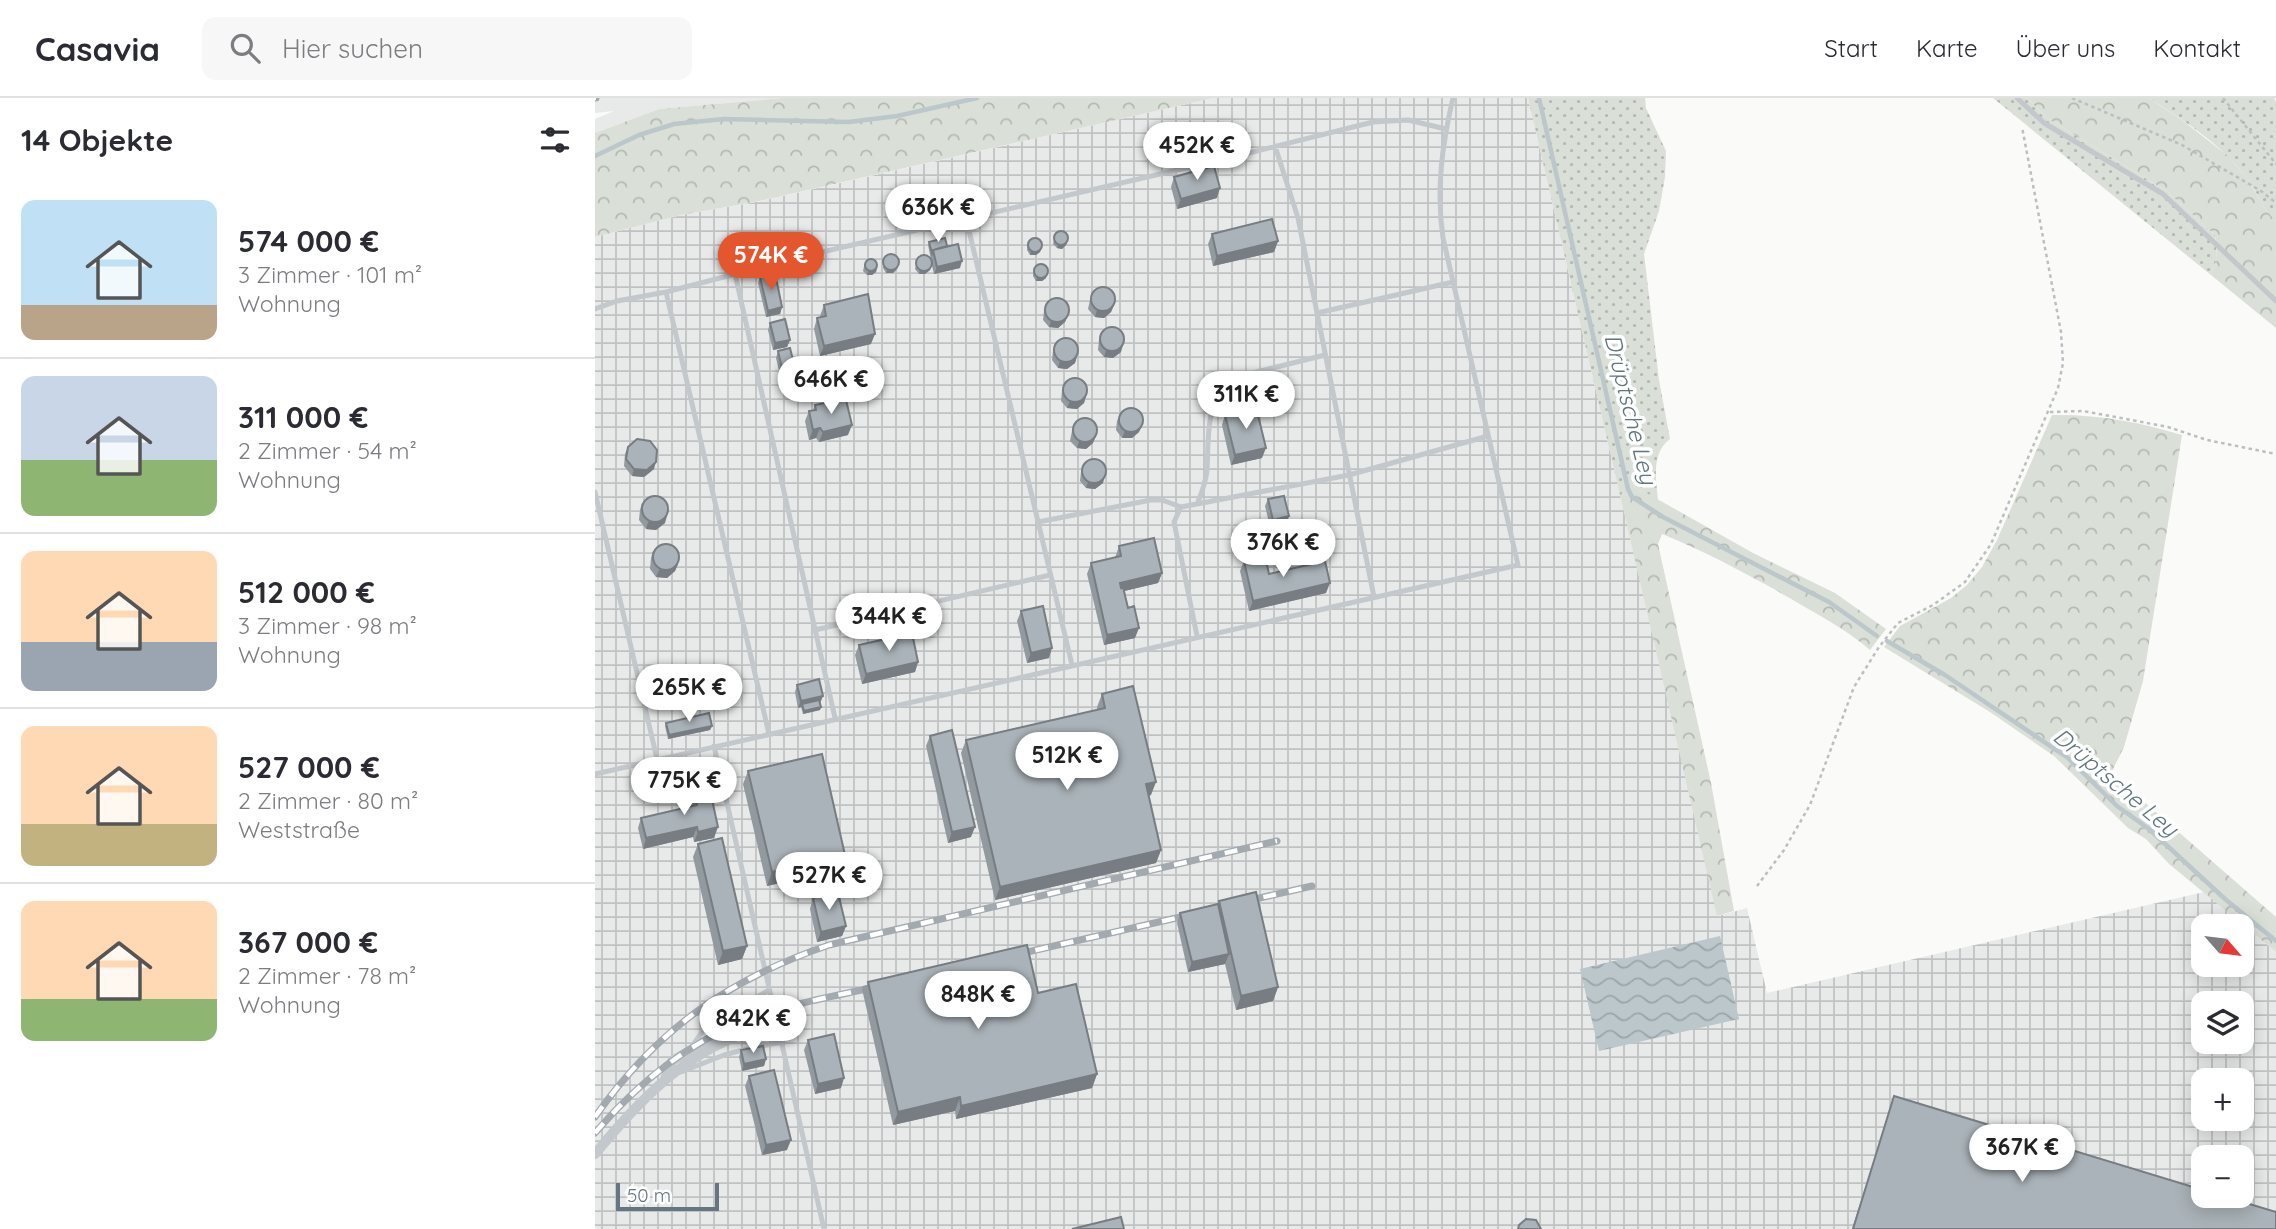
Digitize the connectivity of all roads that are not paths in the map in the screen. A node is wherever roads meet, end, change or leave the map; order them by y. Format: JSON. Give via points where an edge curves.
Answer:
{"nodes":[{"id":1,"x":1453,"y":98,"type":"edge"},
{"id":2,"x":2017,"y":98,"type":"edge"},
{"id":3,"x":1446,"y":129,"type":"junction"},
{"id":4,"x":1275,"y":146,"type":"junction"},
{"id":5,"x":966,"y":218,"type":"junction"},
{"id":6,"x":735,"y":274,"type":"junction"},
{"id":7,"x":1453,"y":282,"type":"junction"},
{"id":8,"x":666,"y":292,"type":"junction"},
{"id":9,"x":2276,"y":301,"type":"edge"},
{"id":10,"x":595,"y":310,"type":"edge"},
{"id":11,"x":1317,"y":313,"type":"junction"},
{"id":12,"x":1325,"y":355,"type":"junction"},
{"id":13,"x":1488,"y":436,"type":"junction"},
{"id":14,"x":1349,"y":475,"type":"junction"},
{"id":15,"x":595,"y":492,"type":"edge"},
{"id":16,"x":1198,"y":502,"type":"junction"},
{"id":17,"x":1181,"y":507,"type":"junction"},
{"id":18,"x":1038,"y":522,"type":"junction"},
{"id":19,"x":1050,"y":575,"type":"junction"},
{"id":20,"x":1374,"y":597,"type":"junction"},
{"id":21,"x":815,"y":630,"type":"junction"},
{"id":22,"x":1197,"y":636,"type":"junction"},
{"id":23,"x":1072,"y":664,"type":"junction"},
{"id":24,"x":835,"y":718,"type":"junction"},
{"id":25,"x":769,"y":734,"type":"junction"},
{"id":26,"x":715,"y":746,"type":"junction"},
{"id":27,"x":657,"y":759,"type":"junction"},
{"id":28,"x":595,"y":774,"type":"edge"},
{"id":29,"x":769,"y":990,"type":"junction"},
{"id":30,"x":773,"y":1006,"type":"junction"},
{"id":31,"x":778,"y":1026,"type":"junction"},
{"id":32,"x":782,"y":1042,"type":"junction"},
{"id":33,"x":692,"y":1048,"type":"junction"},
{"id":34,"x":665,"y":1079,"type":"junction"},
{"id":35,"x":595,"y":1154,"type":"edge"},
{"id":36,"x":824,"y":1229,"type":"edge"}],
"edges":[{"from":1,"to":3,"type":"lane"},
{"from":2,"to":9,"type":"lane","via":[[2044,123],[2162,194]]},
{"from":3,"to":4,"type":"lane","via":[[1394,119],[1373,121]]},
{"from":3,"to":7,"type":"lane","via":[[1439,209]]},
{"from":4,"to":5,"type":"lane"},
{"from":4,"to":11,"type":"lane","via":[[1293,198]]},
{"from":5,"to":6,"type":"lane"},
{"from":5,"to":18,"type":"lane"},
{"from":6,"to":8,"type":"lane"},
{"from":6,"to":21,"type":"lane"},
{"from":7,"to":11,"type":"lane"},
{"from":7,"to":13,"type":"lane"},
{"from":8,"to":10,"type":"lane"},
{"from":8,"to":25,"type":"lane"},
{"from":11,"to":12,"type":"lane"},
{"from":12,"to":14,"type":"lane"},
{"from":12,"to":16,"type":"lane","via":[[1227,382],[1213,406],[1207,472]]},
{"from":13,"to":14,"type":"lane"},
{"from":13,"to":20,"type":"lane","via":[[1518,565]]},
{"from":14,"to":16,"type":"lane"},
{"from":14,"to":20,"type":"lane"},
{"from":15,"to":27,"type":"lane"},
{"from":16,"to":17,"type":"lane"},
{"from":17,"to":18,"type":"lane","via":[[1151,500]]},
{"from":17,"to":22,"type":"lane","via":[[1174,522]]},
{"from":18,"to":19,"type":"lane"},
{"from":19,"to":21,"type":"lane"},
{"from":19,"to":23,"type":"lane"},
{"from":20,"to":22,"type":"lane"},
{"from":21,"to":24,"type":"lane"},
{"from":22,"to":23,"type":"lane"},
{"from":23,"to":24,"type":"lane"},
{"from":24,"to":25,"type":"lane"},
{"from":25,"to":26,"type":"lane"},
{"from":26,"to":27,"type":"lane"},
{"from":26,"to":29,"type":"lane"},
{"from":27,"to":28,"type":"lane"},
{"from":29,"to":30,"type":"lane"},
{"from":29,"to":33,"type":"lane","via":[[704,1030]]},
{"from":30,"to":31,"type":"lane"},
{"from":30,"to":33,"type":"street"},
{"from":31,"to":32,"type":"lane"},
{"from":31,"to":34,"type":"street","via":[[734,1038]]},
{"from":32,"to":34,"type":"lane","via":[[724,1055]]},
{"from":32,"to":36,"type":"lane"},
{"from":33,"to":34,"type":"street","via":[[671,1061]]},
{"from":34,"to":35,"type":"street"}]}
